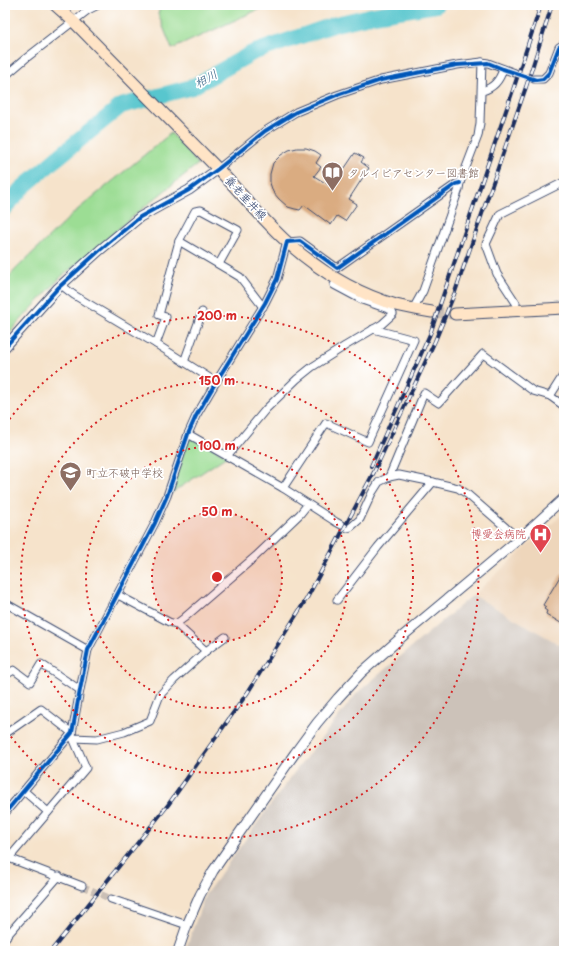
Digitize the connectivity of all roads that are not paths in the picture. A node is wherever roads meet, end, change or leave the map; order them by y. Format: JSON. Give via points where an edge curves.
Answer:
{"nodes":[{"id":1,"x":55,"y":5,"type":"edge"},
{"id":2,"x":98,"y":5,"type":"edge"},
{"id":3,"x":74,"y":22,"type":"junction"},
{"id":4,"x":564,"y":44,"type":"edge"},
{"id":5,"x":482,"y":62,"type":"junction"},
{"id":6,"x":503,"y":69,"type":"junction"},
{"id":7,"x":515,"y":73,"type":"tunnel mouth"},
{"id":8,"x":5,"y":76,"type":"edge"},
{"id":9,"x":534,"y":79,"type":"tunnel mouth"},
{"id":10,"x":482,"y":91,"type":"junction"},
{"id":11,"x":218,"y":169,"type":"junction"},
{"id":12,"x":564,"y":182,"type":"edge"},
{"id":13,"x":460,"y":183,"type":"junction"},
{"id":14,"x":179,"y":240,"type":"junction"},
{"id":15,"x":287,"y":242,"type":"junction"},
{"id":16,"x":219,"y":264,"type":"junction"},
{"id":17,"x":61,"y":285,"type":"junction"},
{"id":18,"x":334,"y":285,"type":"dead end"},
{"id":19,"x":516,"y":303,"type":"dead end"},
{"id":20,"x":263,"y":307,"type":"junction"},
{"id":21,"x":564,"y":308,"type":"edge"},
{"id":22,"x":413,"y":309,"type":"junction"},
{"id":23,"x":202,"y":312,"type":"dead end"},
{"id":24,"x":432,"y":312,"type":"tunnel mouth"},
{"id":25,"x":455,"y":314,"type":"tunnel mouth"},
{"id":26,"x":373,"y":329,"type":"junction"},
{"id":27,"x":156,"y":344,"type":"junction"},
{"id":28,"x":5,"y":347,"type":"edge"},
{"id":29,"x":184,"y":362,"type":"junction"},
{"id":30,"x":564,"y":374,"type":"edge"},
{"id":31,"x":216,"y":382,"type":"junction"},
{"id":32,"x":550,"y":396,"type":"junction"},
{"id":33,"x":564,"y":406,"type":"edge"},
{"id":34,"x":188,"y":434,"type":"junction"},
{"id":35,"x":227,"y":456,"type":"junction"},
{"id":36,"x":389,"y":477,"type":"junction"},
{"id":37,"x":433,"y":482,"type":"junction"},
{"id":38,"x":283,"y":488,"type":"junction"},
{"id":39,"x":564,"y":498,"type":"edge"},
{"id":40,"x":308,"y":504,"type":"junction"},
{"id":41,"x":519,"y":539,"type":"junction"},
{"id":42,"x":118,"y":595,"type":"junction"},
{"id":43,"x":338,"y":600,"type":"dead end"},
{"id":44,"x":5,"y":603,"type":"edge"},
{"id":45,"x":176,"y":624,"type":"junction"},
{"id":46,"x":225,"y":637,"type":"dead end"},
{"id":47,"x":88,"y":650,"type":"junction"},
{"id":48,"x":206,"y":651,"type":"junction"},
{"id":49,"x":5,"y":670,"type":"edge"},
{"id":50,"x":80,"y":690,"type":"junction"},
{"id":51,"x":5,"y":734,"type":"edge"},
{"id":52,"x":73,"y":736,"type":"junction"},
{"id":53,"x":24,"y":791,"type":"junction"},
{"id":54,"x":48,"y":812,"type":"junction"},
{"id":55,"x":5,"y":813,"type":"edge"},
{"id":56,"x":7,"y":857,"type":"edge"},
{"id":57,"x":59,"y":876,"type":"junction"},
{"id":58,"x":82,"y":886,"type":"tunnel mouth"},
{"id":59,"x":111,"y":899,"type":"tunnel mouth"},
{"id":60,"x":187,"y":925,"type":"junction"},
{"id":61,"x":5,"y":938,"type":"edge"},
{"id":62,"x":178,"y":951,"type":"edge"}],
"edges":[{"from":1,"to":3,"type":"main road","name":"養老垂井線"},
{"from":2,"to":3,"type":"street"},
{"from":3,"to":8,"type":"street"},
{"from":3,"to":11,"type":"main road","name":"養老垂井線"},
{"from":4,"to":9,"type":"street","via":[[559,47],[550,73],[543,79]]},
{"from":5,"to":6,"type":"street"},
{"from":5,"to":10,"type":"street"},
{"from":5,"to":11,"type":"street","via":[[381,80],[337,95],[296,112],[265,131]]},
{"from":6,"to":7,"type":"street"},
{"from":6,"to":10,"type":"street","via":[[501,78]]},
{"from":10,"to":13,"type":"street","via":[[478,136]]},
{"from":11,"to":15,"type":"main road","name":"養老垂井線"},
{"from":11,"to":17,"type":"street","via":[[189,190],[140,217]]},
{"from":12,"to":19,"type":"street","via":[[500,214],[486,244],[498,274]]},
{"from":13,"to":15,"type":"street","via":[[337,268],[300,241]]},
{"from":13,"to":22,"type":"street","via":[[423,291]]},
{"from":14,"to":16,"type":"street"},
{"from":14,"to":16,"type":"street","via":[[196,211],[201,210],[238,230]]},
{"from":14,"to":27,"type":"street","via":[[159,314],[166,317]]},
{"from":15,"to":20,"type":"street","via":[[277,279]]},
{"from":15,"to":22,"type":"main road","name":"養老垂井線","via":[[340,281],[376,298]]},
{"from":16,"to":20,"type":"street","via":[[240,277]]},
{"from":17,"to":27,"type":"street"},
{"from":17,"to":28,"type":"street"},
{"from":18,"to":26,"type":"street","via":[[362,300],[391,310],[393,314]]},
{"from":20,"to":31,"type":"street"},
{"from":21,"to":25,"type":"main road"},
{"from":22,"to":24,"type":"main road","name":"養老垂井線"},
{"from":23,"to":29,"type":"street"},
{"from":26,"to":35,"type":"street","via":[[297,379],[266,409]]},
{"from":26,"to":38,"type":"street","via":[[414,340],[368,442],[326,423]]},
{"from":27,"to":29,"type":"street"},
{"from":29,"to":31,"type":"street"},
{"from":30,"to":32,"type":"street"},
{"from":31,"to":34,"type":"street"},
{"from":32,"to":33,"type":"street"},
{"from":32,"to":36,"type":"street","via":[[533,391],[483,354],[439,403],[424,393]]},
{"from":34,"to":35,"type":"street"},
{"from":34,"to":42,"type":"street","via":[[167,496]]},
{"from":35,"to":38,"type":"street"},
{"from":36,"to":37,"type":"street","via":[[399,475]]},
{"from":36,"to":40,"type":"street","via":[[379,482],[360,519],[352,527],[347,528]]},
{"from":37,"to":41,"type":"street","via":[[458,488]]},
{"from":37,"to":43,"type":"street","via":[[378,547]]},
{"from":38,"to":40,"type":"street"},
{"from":39,"to":41,"type":"street"},
{"from":40,"to":45,"type":"street","via":[[256,556]]},
{"from":41,"to":60,"type":"street","via":[[362,672],[316,723],[213,871]]},
{"from":42,"to":45,"type":"street"},
{"from":42,"to":47,"type":"street"},
{"from":44,"to":47,"type":"street"},
{"from":45,"to":48,"type":"street"},
{"from":46,"to":48,"type":"street"},
{"from":47,"to":50,"type":"street"},
{"from":48,"to":52,"type":"street","via":[[160,695],[150,721],[124,732],[97,739]]},
{"from":49,"to":50,"type":"street","via":[[9,673],[14,670],[30,682],[41,664]]},
{"from":50,"to":52,"type":"street"},
{"from":51,"to":52,"type":"street","via":[[41,709]]},
{"from":52,"to":53,"type":"street"},
{"from":52,"to":54,"type":"street","via":[[86,768]]},
{"from":53,"to":54,"type":"street"},
{"from":53,"to":55,"type":"street"},
{"from":54,"to":56,"type":"street"},
{"from":56,"to":57,"type":"street"},
{"from":57,"to":58,"type":"street"},
{"from":57,"to":61,"type":"street"},
{"from":59,"to":60,"type":"street"},
{"from":60,"to":62,"type":"street"}]}
